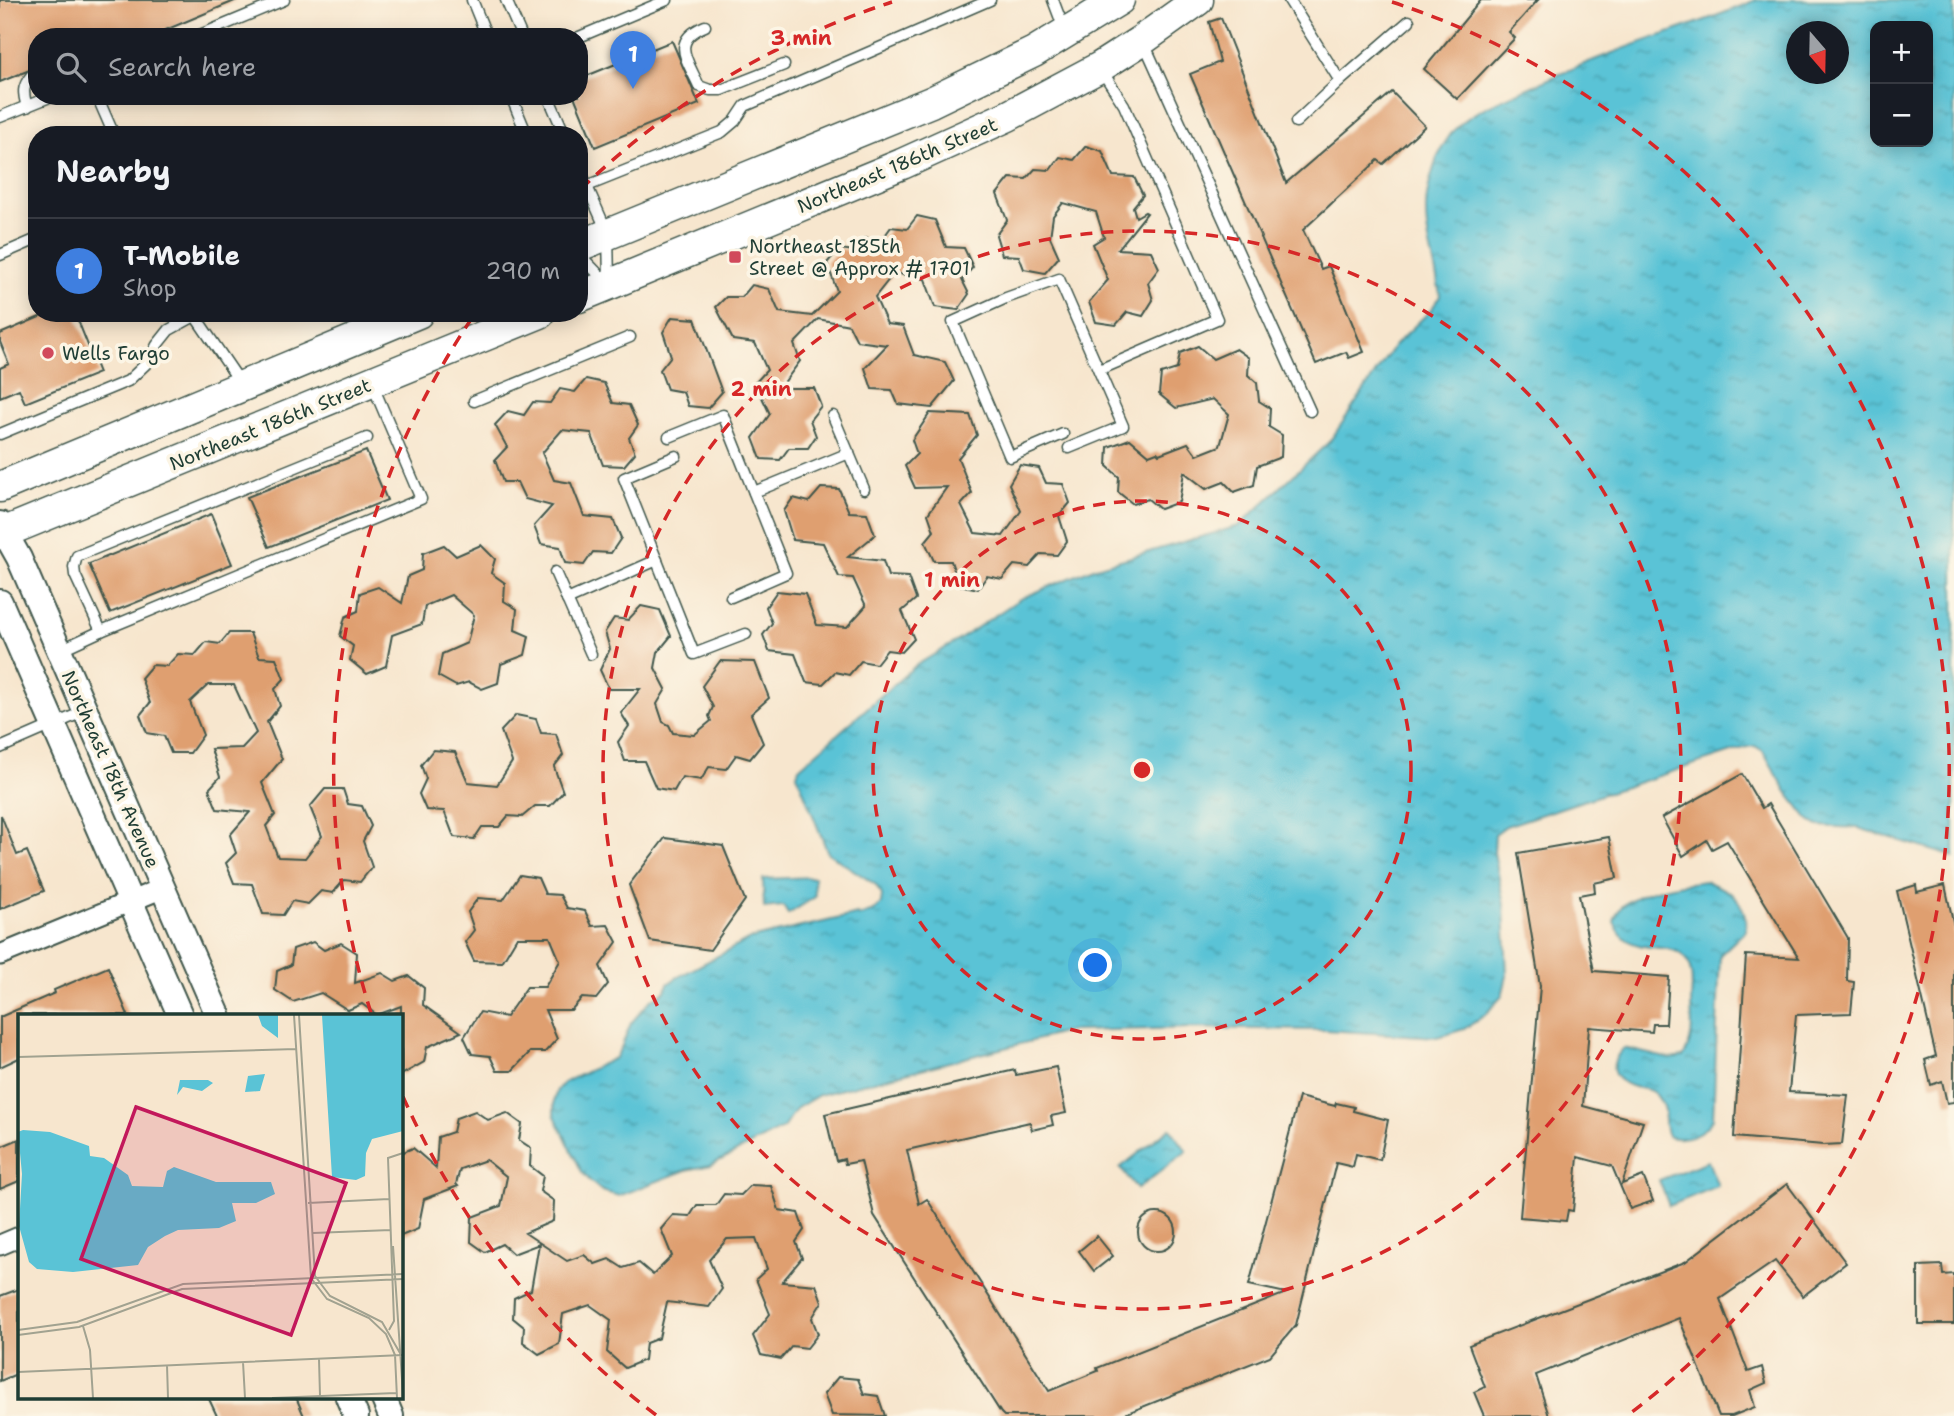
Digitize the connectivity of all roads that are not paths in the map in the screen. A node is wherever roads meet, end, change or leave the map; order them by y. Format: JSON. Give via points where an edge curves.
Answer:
{"nodes":[{"id":1,"x":284,"y":0,"type":"edge"},
{"id":2,"x":472,"y":0,"type":"edge"},
{"id":3,"x":506,"y":0,"type":"edge"},
{"id":4,"x":667,"y":0,"type":"edge"},
{"id":5,"x":990,"y":0,"type":"edge"},
{"id":6,"x":1053,"y":0,"type":"edge"},
{"id":7,"x":1119,"y":0,"type":"edge"},
{"id":8,"x":1131,"y":0,"type":"edge"},
{"id":9,"x":1198,"y":0,"type":"edge"},
{"id":10,"x":1289,"y":0,"type":"edge"},
{"id":11,"x":1409,"y":21,"type":"dead end"},
{"id":12,"x":705,"y":26,"type":"dead end"},
{"id":13,"x":217,"y":28,"type":"edge"},
{"id":14,"x":483,"y":28,"type":"edge"},
{"id":15,"x":518,"y":28,"type":"edge"},
{"id":16,"x":588,"y":33,"type":"edge"},
{"id":17,"x":1066,"y":33,"type":"junction"},
{"id":18,"x":1142,"y":40,"type":"junction"},
{"id":19,"x":784,"y":65,"type":"dead end"},
{"id":20,"x":1100,"y":66,"type":"junction"},
{"id":21,"x":28,"y":80,"type":"edge"},
{"id":22,"x":1340,"y":81,"type":"junction"},
{"id":23,"x":1038,"y":101,"type":"junction"},
{"id":24,"x":32,"y":105,"type":"edge"},
{"id":25,"x":101,"y":105,"type":"edge"},
{"id":26,"x":515,"y":105,"type":"edge"},
{"id":27,"x":552,"y":105,"type":"edge"},
{"id":28,"x":27,"y":107,"type":"junction"},
{"id":29,"x":0,"y":117,"type":"edge"},
{"id":30,"x":1296,"y":122,"type":"dead end"},
{"id":31,"x":110,"y":126,"type":"edge"},
{"id":32,"x":523,"y":126,"type":"edge"},
{"id":33,"x":561,"y":126,"type":"edge"},
{"id":34,"x":588,"y":186,"type":"edge"},
{"id":35,"x":588,"y":188,"type":"edge"},
{"id":36,"x":608,"y":234,"type":"junction"},
{"id":37,"x":588,"y":242,"type":"edge"},
{"id":38,"x":28,"y":243,"type":"edge"},
{"id":39,"x":0,"y":255,"type":"edge"},
{"id":40,"x":588,"y":263,"type":"edge"},
{"id":41,"x":609,"y":285,"type":"junction"},
{"id":42,"x":588,"y":293,"type":"edge"},
{"id":43,"x":182,"y":322,"type":"edge"},
{"id":44,"x":201,"y":322,"type":"edge"},
{"id":45,"x":396,"y":322,"type":"edge"},
{"id":46,"x":518,"y":322,"type":"edge"},
{"id":47,"x":630,"y":337,"type":"dead end"},
{"id":48,"x":1099,"y":370,"type":"junction"},
{"id":49,"x":372,"y":383,"type":"junction"},
{"id":50,"x":243,"y":386,"type":"junction"},
{"id":51,"x":474,"y":401,"type":"dead end"},
{"id":52,"x":1310,"y":411,"type":"dead end"},
{"id":53,"x":832,"y":416,"type":"dead end"},
{"id":54,"x":0,"y":434,"type":"edge"},
{"id":55,"x":1063,"y":434,"type":"dead end"},
{"id":56,"x":367,"y":438,"type":"dead end"},
{"id":57,"x":669,"y":438,"type":"dead end"},
{"id":58,"x":1069,"y":448,"type":"dead end"},
{"id":59,"x":849,"y":453,"type":"junction"},
{"id":60,"x":676,"y":456,"type":"dead end"},
{"id":61,"x":0,"y":487,"type":"edge"},
{"id":62,"x":864,"y":489,"type":"dead end"},
{"id":63,"x":754,"y":492,"type":"junction"},
{"id":64,"x":2,"y":530,"type":"edge"},
{"id":65,"x":657,"y":560,"type":"junction"},
{"id":66,"x":555,"y":572,"type":"dead end"},
{"id":67,"x":731,"y":597,"type":"dead end"},
{"id":68,"x":567,"y":600,"type":"junction"},
{"id":69,"x":0,"y":602,"type":"edge"},
{"id":70,"x":101,"y":631,"type":"junction"},
{"id":71,"x":746,"y":634,"type":"dead end"},
{"id":72,"x":59,"y":651,"type":"junction"},
{"id":73,"x":591,"y":654,"type":"dead end"},
{"id":74,"x":85,"y":711,"type":"junction"},
{"id":75,"x":53,"y":724,"type":"junction"},
{"id":76,"x":0,"y":748,"type":"edge"},
{"id":77,"x":163,"y":888,"type":"junction"},
{"id":78,"x":130,"y":901,"type":"junction"},
{"id":79,"x":0,"y":955,"type":"edge"},
{"id":80,"x":180,"y":1014,"type":"edge"},
{"id":81,"x":218,"y":1014,"type":"edge"},
{"id":82,"x":18,"y":1237,"type":"edge"},
{"id":83,"x":0,"y":1245,"type":"edge"},
{"id":84,"x":348,"y":1398,"type":"edge"},
{"id":85,"x":383,"y":1398,"type":"edge"},
{"id":86,"x":356,"y":1416,"type":"edge"},
{"id":87,"x":391,"y":1416,"type":"edge"}],
"edges":[{"from":1,"to":13,"type":"lane"},
{"from":2,"to":14,"type":"lane"},
{"from":3,"to":15,"type":"lane"},
{"from":4,"to":16,"type":"lane"},
{"from":5,"to":34,"type":"lane","via":[[745,106],[722,132]]},
{"from":6,"to":17,"type":"lane"},
{"from":7,"to":17,"type":"main road"},
{"from":8,"to":20,"type":"main road"},
{"from":9,"to":18,"type":"main road","name":"Northeast 186th Street"},
{"from":10,"to":22,"type":"lane"},
{"from":11,"to":22,"type":"lane"},
{"from":12,"to":19,"type":"lane","via":[[690,33],[684,42],[699,86],[721,90]]},
{"from":17,"to":23,"type":"main road","via":[[1064,60]]},
{"from":17,"to":36,"type":"main road","via":[[931,102]]},
{"from":18,"to":20,"type":"main road","name":"Northeast 186th Street"},
{"from":18,"to":52,"type":"lane"},
{"from":20,"to":23,"type":"main road","name":"Northeast 186th Street"},
{"from":20,"to":48,"type":"lane","via":[[1124,105],[1217,318]]},
{"from":21,"to":28,"type":"lane","via":[[23,93]]},
{"from":22,"to":30,"type":"lane"},
{"from":23,"to":41,"type":"main road","name":"Northeast 186th Street","via":[[902,164]]},
{"from":24,"to":28,"type":"lane"},
{"from":25,"to":31,"type":"lane"},
{"from":26,"to":32,"type":"lane"},
{"from":27,"to":33,"type":"lane"},
{"from":28,"to":29,"type":"lane"},
{"from":35,"to":36,"type":"lane"},
{"from":36,"to":37,"type":"main road"},
{"from":36,"to":41,"type":"lane"},
{"from":38,"to":39,"type":"lane"},
{"from":40,"to":41,"type":"lane"},
{"from":41,"to":42,"type":"main road","name":"Northeast 186th Street"},
{"from":43,"to":54,"type":"lane","via":[[169,330],[128,381]]},
{"from":44,"to":50,"type":"lane"},
{"from":45,"to":50,"type":"main road"},
{"from":46,"to":49,"type":"main road","name":"Northeast 186th Street"},
{"from":47,"to":51,"type":"lane"},
{"from":48,"to":55,"type":"lane","via":[[1059,279],[953,322],[1010,457]]},
{"from":48,"to":58,"type":"lane","via":[[1124,426]]},
{"from":49,"to":64,"type":"main road","name":"Northeast 186th Street"},
{"from":49,"to":70,"type":"lane","via":[[421,499]]},
{"from":50,"to":61,"type":"main road"},
{"from":53,"to":59,"type":"lane"},
{"from":56,"to":70,"type":"lane","via":[[77,556],[75,575]]},
{"from":57,"to":63,"type":"lane","via":[[723,415]]},
{"from":59,"to":62,"type":"lane"},
{"from":59,"to":63,"type":"lane"},
{"from":60,"to":65,"type":"lane","via":[[624,478]]},
{"from":63,"to":67,"type":"lane","via":[[786,573]]},
{"from":64,"to":72,"type":"street","name":"Northeast 18th Avenue"},
{"from":65,"to":68,"type":"lane"},
{"from":65,"to":71,"type":"lane","via":[[694,654]]},
{"from":66,"to":68,"type":"lane"},
{"from":68,"to":73,"type":"lane"},
{"from":69,"to":75,"type":"street","name":"Northeast 18th Avenue"},
{"from":70,"to":72,"type":"lane"},
{"from":72,"to":74,"type":"street","name":"Northeast 18th Avenue"},
{"from":74,"to":75,"type":"lane"},
{"from":74,"to":77,"type":"street","name":"Northeast 18th Avenue"},
{"from":75,"to":76,"type":"lane"},
{"from":75,"to":78,"type":"street","name":"Northeast 18th Avenue"},
{"from":77,"to":78,"type":"street"},
{"from":77,"to":81,"type":"street","name":"Northeast 18th Avenue"},
{"from":78,"to":79,"type":"street"},
{"from":78,"to":80,"type":"street","name":"Northeast 18th Avenue"},
{"from":82,"to":83,"type":"street"},
{"from":84,"to":86,"type":"street"},
{"from":85,"to":87,"type":"street"}]}
